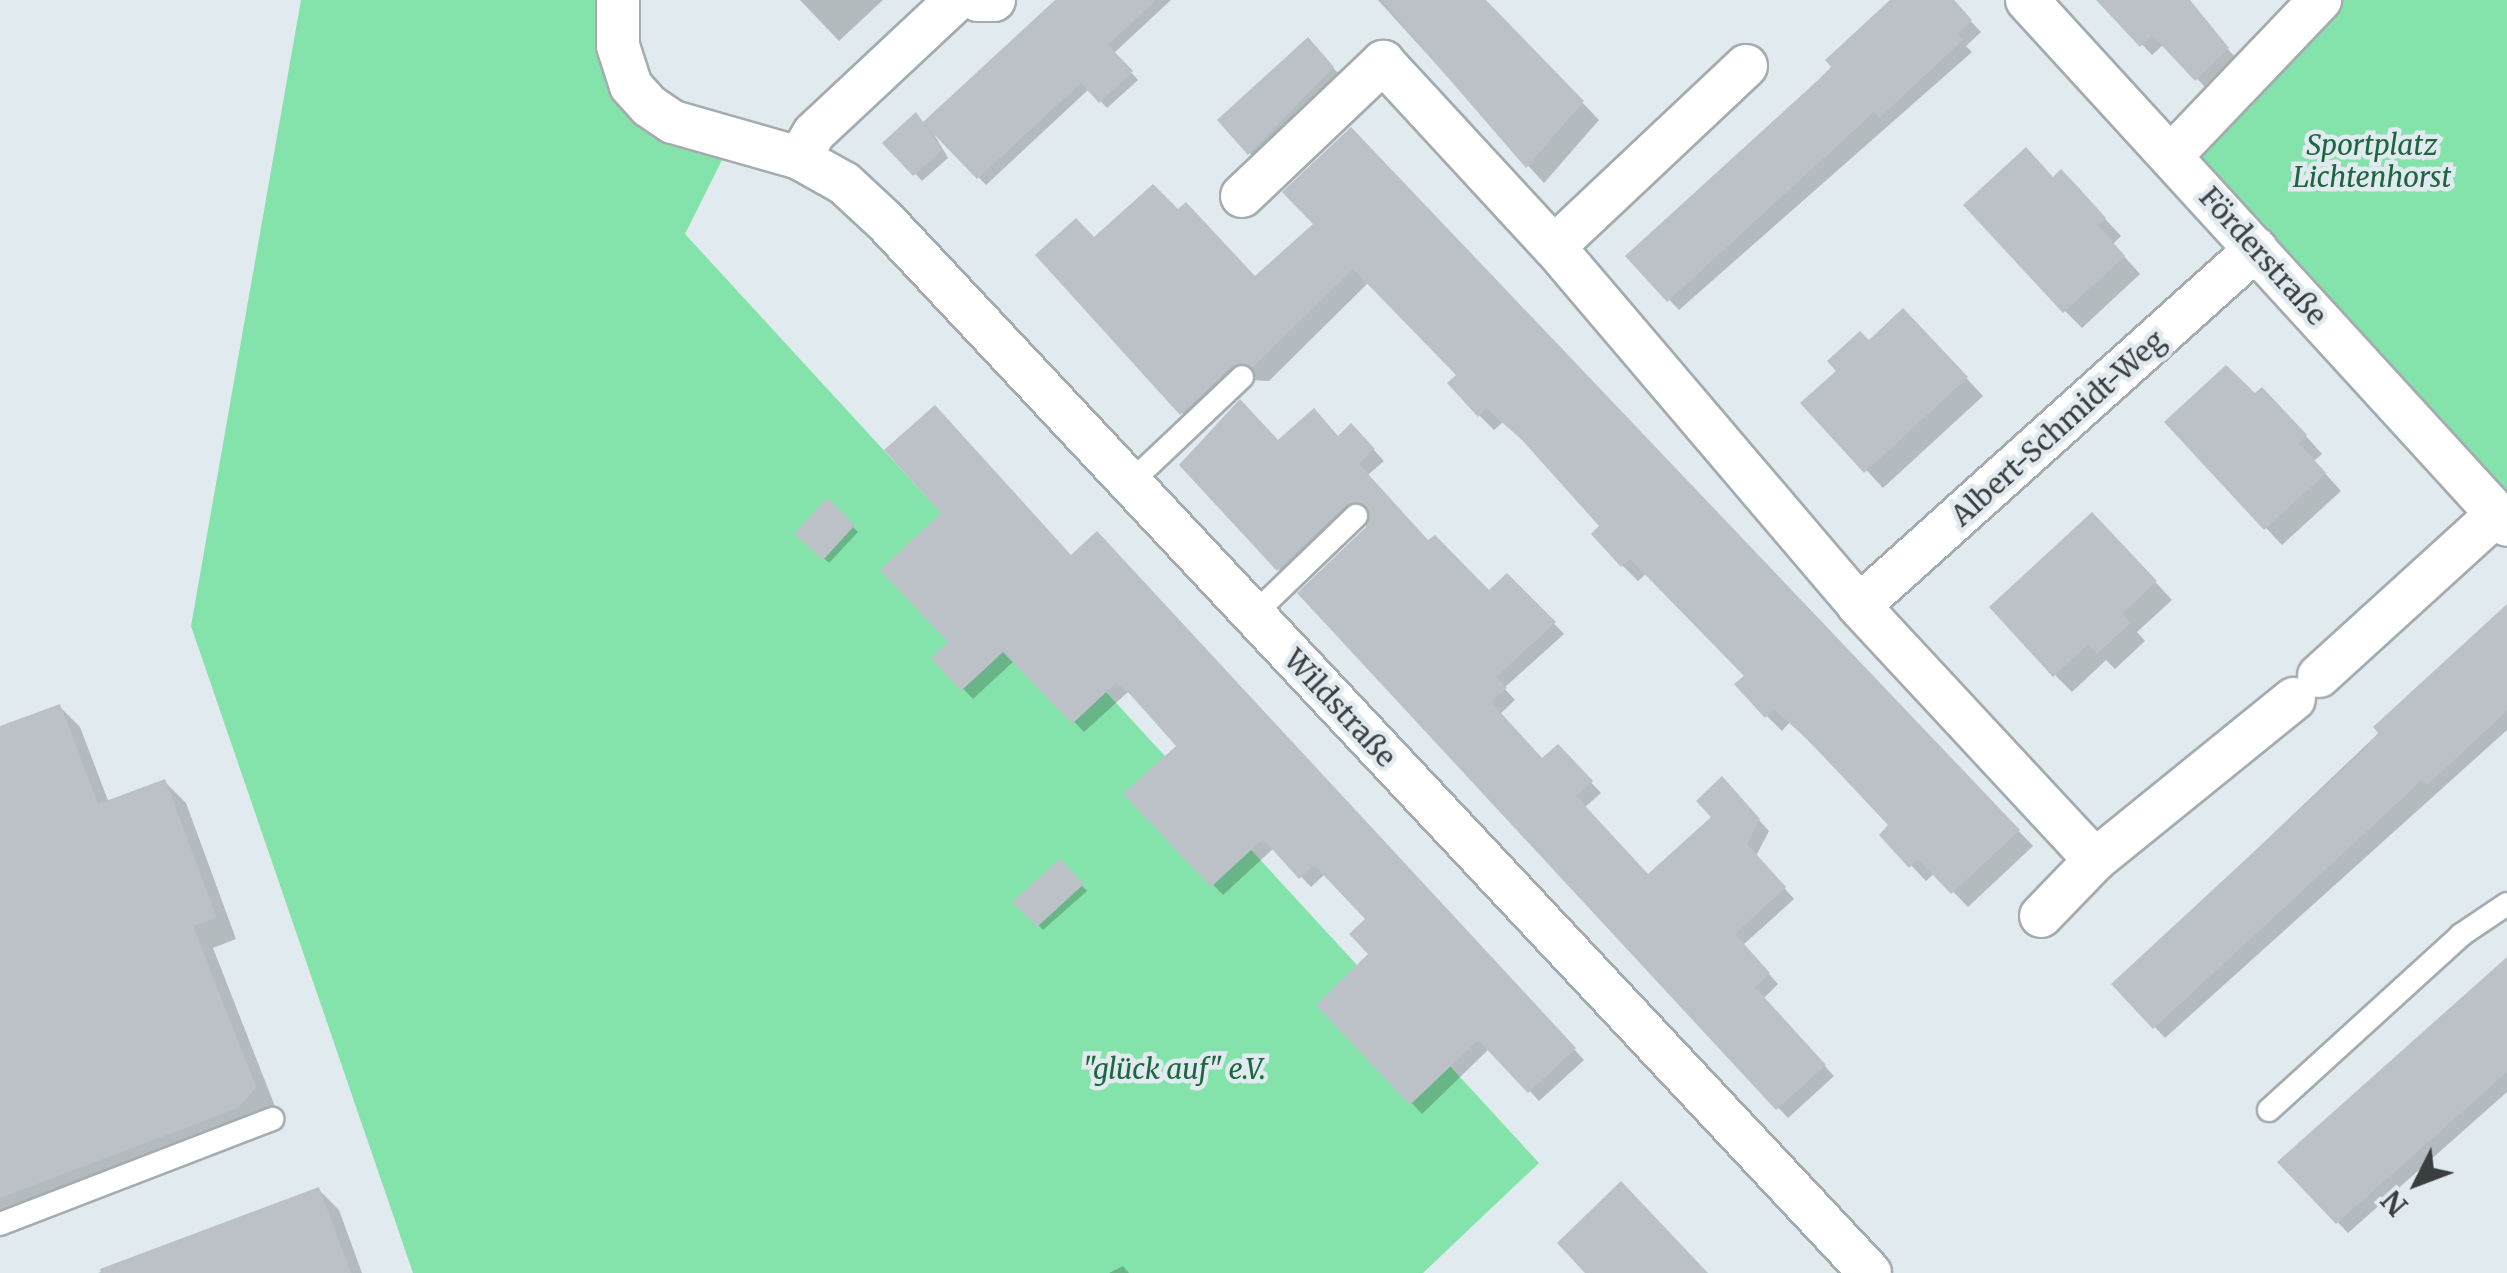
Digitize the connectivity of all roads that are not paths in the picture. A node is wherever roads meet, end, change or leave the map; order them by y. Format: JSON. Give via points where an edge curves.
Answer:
{"nodes":[{"id":1,"x":618,"y":0,"type":"edge"},
{"id":2,"x":956,"y":0,"type":"edge"},
{"id":3,"x":978,"y":0,"type":"edge"},
{"id":4,"x":994,"y":0,"type":"edge"},
{"id":5,"x":2027,"y":0,"type":"edge"},
{"id":6,"x":2320,"y":0,"type":"edge"},
{"id":7,"x":1746,"y":66,"type":"dead end"},
{"id":8,"x":2171,"y":156,"type":"junction"},
{"id":9,"x":799,"y":158,"type":"junction"},
{"id":10,"x":1242,"y":196,"type":"dead end"},
{"id":11,"x":1554,"y":248,"type":"junction"},
{"id":12,"x":2256,"y":250,"type":"junction"},
{"id":13,"x":1242,"y":378,"type":"dead end"},
{"id":14,"x":1130,"y":482,"type":"junction"},
{"id":15,"x":1356,"y":516,"type":"dead end"},
{"id":16,"x":2502,"y":519,"type":"edge"},
{"id":17,"x":1859,"y":606,"type":"junction"},
{"id":18,"x":1253,"y":614,"type":"junction"},
{"id":19,"x":2095,"y":860,"type":"junction"},
{"id":20,"x":2507,"y":904,"type":"edge"},
{"id":21,"x":2041,"y":916,"type":"dead end"},
{"id":22,"x":2270,"y":1110,"type":"dead end"},
{"id":23,"x":272,"y":1119,"type":"dead end"},
{"id":24,"x":0,"y":1224,"type":"edge"},
{"id":25,"x":1870,"y":1273,"type":"edge"}],
"edges":[{"from":1,"to":9,"type":"street","name":"Wildstraße","via":[[618,46],[631,86],[649,106],[673,122]]},
{"from":2,"to":9,"type":"street","via":[[814,132]]},
{"from":3,"to":4,"type":"street"},
{"from":5,"to":8,"type":"street","name":"Förderstraße"},
{"from":6,"to":8,"type":"street"},
{"from":7,"to":11,"type":"street"},
{"from":8,"to":12,"type":"street","name":"Förderstraße"},
{"from":9,"to":14,"type":"street","name":"Wildstraße","via":[[844,184],[884,222]]},
{"from":10,"to":11,"type":"street","via":[[1383,62]]},
{"from":11,"to":17,"type":"street"},
{"from":12,"to":16,"type":"street","name":"Förderstraße"},
{"from":12,"to":17,"type":"street","name":"Albert-Schmidt-Weg"},
{"from":13,"to":14,"type":"lane"},
{"from":14,"to":18,"type":"street","name":"Wildstraße"},
{"from":15,"to":18,"type":"lane"},
{"from":16,"to":19,"type":"street","name":"Förderstraße"},
{"from":17,"to":19,"type":"street"},
{"from":18,"to":25,"type":"street","name":"Wildstraße"},
{"from":19,"to":21,"type":"street"},
{"from":20,"to":22,"type":"lane","via":[[2461,936]]},
{"from":23,"to":24,"type":"lane"}]}
